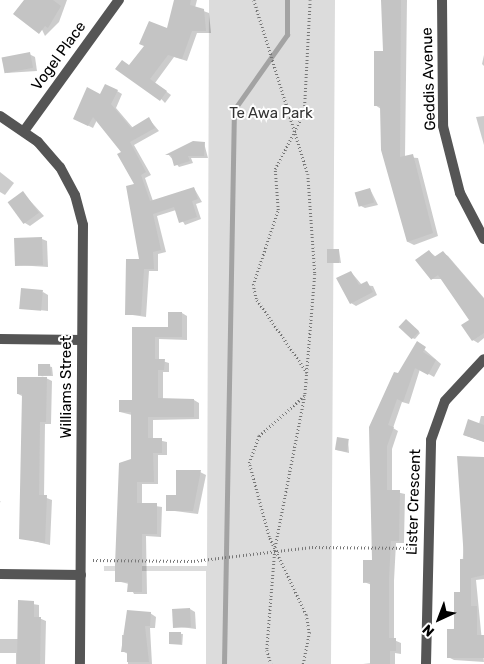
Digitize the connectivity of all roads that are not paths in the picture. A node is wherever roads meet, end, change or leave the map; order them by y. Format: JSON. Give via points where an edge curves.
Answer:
{"nodes":[{"id":1,"x":119,"y":0,"type":"edge"},
{"id":2,"x":442,"y":0,"type":"edge"},
{"id":3,"x":0,"y":116,"type":"edge"},
{"id":4,"x":24,"y":131,"type":"junction"},
{"id":5,"x":484,"y":239,"type":"edge"},
{"id":6,"x":0,"y":339,"type":"edge"},
{"id":7,"x":82,"y":340,"type":"junction"},
{"id":8,"x":484,"y":359,"type":"edge"},
{"id":9,"x":0,"y":574,"type":"edge"},
{"id":10,"x":82,"y":575,"type":"junction"},
{"id":11,"x":80,"y":664,"type":"edge"},
{"id":12,"x":426,"y":664,"type":"edge"}],
"edges":[{"from":1,"to":4,"type":"street","name":"Vogel Place"},
{"from":2,"to":5,"type":"street","name":"Geddis Avenue","via":[[443,126],[460,193]]},
{"from":3,"to":4,"type":"street","name":"Williams Street"},
{"from":4,"to":7,"type":"street","name":"Williams Street","via":[[60,167],[78,207],[84,246]]},
{"from":6,"to":7,"type":"street"},
{"from":7,"to":10,"type":"street","name":"Williams Street"},
{"from":8,"to":12,"type":"street","name":"Lister Crescent","via":[[459,382],[436,421],[428,459]]},
{"from":9,"to":10,"type":"street"},
{"from":10,"to":11,"type":"street","name":"Williams Street"}]}
